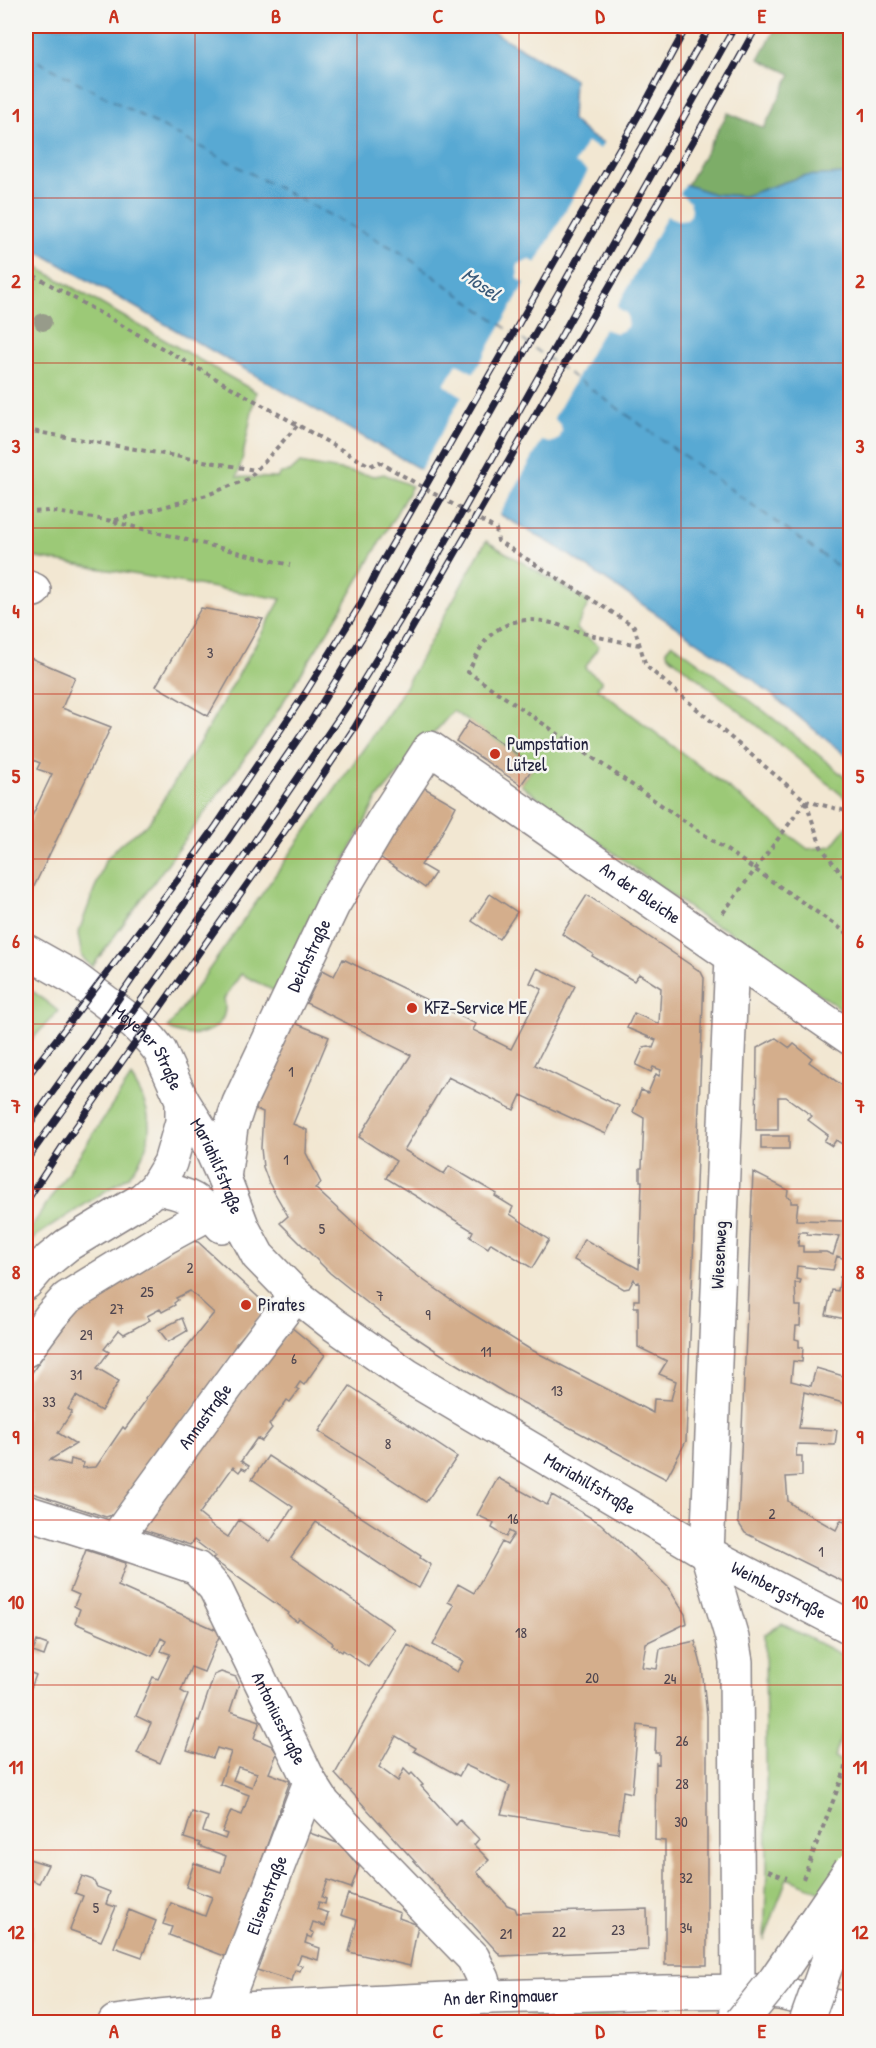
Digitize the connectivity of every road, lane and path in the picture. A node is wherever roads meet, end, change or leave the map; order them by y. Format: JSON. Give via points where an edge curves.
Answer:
{"nodes":[{"id":1,"x":26,"y":271,"type":"edge"},
{"id":2,"x":297,"y":426,"type":"junction"},
{"id":3,"x":26,"y":430,"type":"edge"},
{"id":4,"x":256,"y":471,"type":"junction"},
{"id":5,"x":26,"y":512,"type":"edge"},
{"id":6,"x":112,"y":521,"type":"junction"},
{"id":7,"x":290,"y":565,"type":"dead end"},
{"id":8,"x":640,"y":645,"type":"junction"},
{"id":9,"x":430,"y":748,"type":"joint"},
{"id":10,"x":806,"y":801,"type":"junction"},
{"id":11,"x":850,"y":812,"type":"edge"},
{"id":12,"x":754,"y":869,"type":"junction"},
{"id":13,"x":850,"y":885,"type":"edge"},
{"id":14,"x":850,"y":935,"type":"edge"},
{"id":15,"x":706,"y":938,"type":"junction"},
{"id":16,"x":26,"y":951,"type":"edge"},
{"id":17,"x":732,"y":957,"type":"junction"},
{"id":18,"x":850,"y":1038,"type":"edge"},
{"id":19,"x":182,"y":1100,"type":"junction"},
{"id":20,"x":224,"y":1178,"type":"junction"},
{"id":21,"x":155,"y":1188,"type":"junction"},
{"id":22,"x":210,"y":1213,"type":"junction"},
{"id":23,"x":258,"y":1256,"type":"junction"},
{"id":24,"x":26,"y":1283,"type":"edge"},
{"id":25,"x":296,"y":1295,"type":"junction"},
{"id":26,"x":26,"y":1350,"type":"edge"},
{"id":27,"x":26,"y":1512,"type":"edge"},
{"id":28,"x":115,"y":1540,"type":"junction"},
{"id":29,"x":707,"y":1553,"type":"junction"},
{"id":30,"x":850,"y":1627,"type":"edge"},
{"id":31,"x":310,"y":1782,"type":"junction"},
{"id":32,"x":850,"y":1870,"type":"edge"},
{"id":33,"x":850,"y":1899,"type":"edge"},
{"id":34,"x":488,"y":1997,"type":"junction"},
{"id":35,"x":223,"y":2010,"type":"junction"},
{"id":36,"x":850,"y":2010,"type":"edge"},
{"id":37,"x":738,"y":2012,"type":"edge"},
{"id":38,"x":115,"y":2022,"type":"edge"},
{"id":39,"x":806,"y":2022,"type":"edge"}],
"edges":[{"from":1,"to":2,"type":"path"},
{"from":2,"to":4,"type":"path"},
{"from":2,"to":8,"type":"path","via":[[370,466],[379,462],[496,529],[498,541],[634,626]]},
{"from":3,"to":4,"type":"path"},
{"from":4,"to":6,"type":"path","via":[[248,479],[207,495]]},
{"from":5,"to":6,"type":"path","via":[[50,511]]},
{"from":6,"to":7,"type":"path"},
{"from":8,"to":10,"type":"path","via":[[646,666]]},
{"from":8,"to":12,"type":"path","via":[[536,619],[516,622],[497,630],[484,642],[468,672]]},
{"from":9,"to":15,"type":"main road","name":"An der Bleiche"},
{"from":9,"to":20,"type":"main road","name":"Deichstraße","via":[[333,905],[239,1103],[231,1127]]},
{"from":10,"to":11,"type":"path"},
{"from":10,"to":12,"type":"path"},
{"from":10,"to":13,"type":"path","via":[[821,847]]},
{"from":12,"to":14,"type":"path"},
{"from":12,"to":15,"type":"path"},
{"from":15,"to":17,"type":"main road","name":"An der Bleiche"},
{"from":16,"to":19,"type":"main road","name":"Mayener Straße","via":[[74,978],[135,1024],[160,1051]]},
{"from":17,"to":18,"type":"main road","name":"An der Bleiche"},
{"from":17,"to":29,"type":"main road","name":"Wiesenweg"},
{"from":19,"to":20,"type":"main road","name":"Mariahilfstraße","via":[[206,1138]]},
{"from":19,"to":21,"type":"main road","name":"Mayener Straße","via":[[178,1140]]},
{"from":20,"to":23,"type":"main road","name":"Mariahilfstraße"},
{"from":21,"to":22,"type":"main road","via":[[186,1195]]},
{"from":21,"to":24,"type":"main road","name":"Mayener Straße","via":[[67,1245]]},
{"from":22,"to":23,"type":"main road"},
{"from":22,"to":26,"type":"main road","via":[[67,1298]]},
{"from":23,"to":25,"type":"main road","name":"Mariahilfstraße"},
{"from":25,"to":28,"type":"main road","name":"Annastraße"},
{"from":25,"to":29,"type":"main road","name":"Mariahilfstraße","via":[[408,1376]]},
{"from":27,"to":28,"type":"main road","name":"Antoniusstraße"},
{"from":28,"to":31,"type":"main road","name":"Antoniusstraße","via":[[197,1568],[215,1588]]},
{"from":29,"to":30,"type":"main road","name":"Weinbergstraße"},
{"from":29,"to":37,"type":"main road","via":[[736,1662]]},
{"from":31,"to":34,"type":"main road","name":"Antoniusstraße","via":[[324,1804],[474,1958]]},
{"from":31,"to":35,"type":"main road","name":"Elisenstraße"},
{"from":32,"to":37,"type":"main road","bridge":true,"via":[[775,1980]]},
{"from":33,"to":39,"type":"main road","bridge":true},
{"from":34,"to":35,"type":"main road","name":"An der Ringmauer"},
{"from":34,"to":37,"type":"main road","name":"An der Ringmauer"},
{"from":35,"to":38,"type":"main road","name":"An der Ringmauer"},
{"from":36,"to":37,"type":"main road","name":"An der Ringmauer","via":[[780,1993]]}]}
